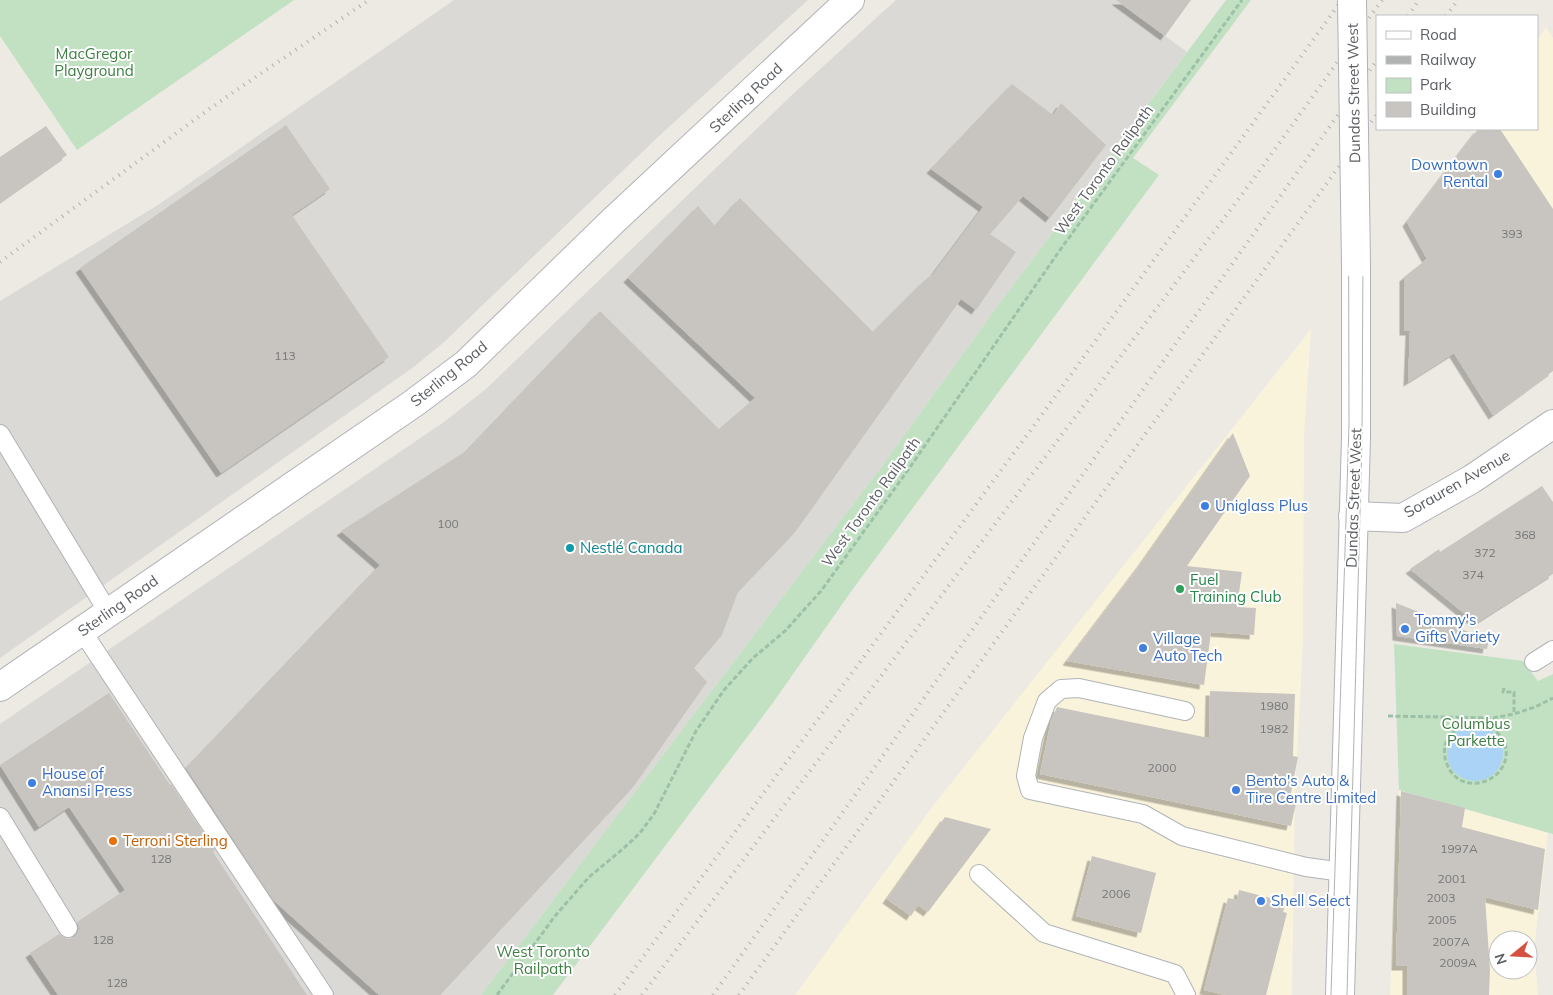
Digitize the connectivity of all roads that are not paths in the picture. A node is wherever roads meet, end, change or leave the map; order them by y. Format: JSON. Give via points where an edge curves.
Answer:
{"nodes":[{"id":1,"x":850,"y":0,"type":"edge"},
{"id":2,"x":1352,"y":0,"type":"edge"},
{"id":3,"x":1553,"y":424,"type":"edge"},
{"id":4,"x":0,"y":434,"type":"edge"},
{"id":5,"x":1353,"y":516,"type":"junction"},
{"id":6,"x":108,"y":612,"type":"junction"},
{"id":7,"x":82,"y":630,"type":"junction"},
{"id":8,"x":1553,"y":650,"type":"edge"},
{"id":9,"x":1534,"y":662,"type":"dead end"},
{"id":10,"x":0,"y":687,"type":"edge"},
{"id":11,"x":1184,"y":711,"type":"dead end"},
{"id":12,"x":0,"y":817,"type":"edge"},
{"id":13,"x":1343,"y":872,"type":"junction"},
{"id":14,"x":979,"y":874,"type":"dead end"},
{"id":15,"x":68,"y":928,"type":"dead end"},
{"id":16,"x":324,"y":995,"type":"edge"},
{"id":17,"x":1186,"y":995,"type":"edge"},
{"id":18,"x":1340,"y":995,"type":"edge"}],
"edges":[{"from":1,"to":6,"type":"street","name":"Sterling Road","via":[[466,364]]},
{"from":2,"to":5,"type":"street","name":"Dundas Street West","bridge":true,"via":[[1356,264]]},
{"from":3,"to":5,"type":"street","name":"Sorauren Avenue","via":[[1472,479],[1403,518]]},
{"from":4,"to":6,"type":"lane"},
{"from":5,"to":13,"type":"street","name":"Dundas Street West"},
{"from":6,"to":7,"type":"street","name":"Sterling Road"},
{"from":7,"to":10,"type":"street","name":"Sterling Road"},
{"from":7,"to":16,"type":"lane"},
{"from":8,"to":9,"type":"lane"},
{"from":11,"to":13,"type":"lane","via":[[1079,688],[1061,689],[1047,701],[1033,738],[1026,776],[1030,790],[1143,814],[1182,836],[1306,867]]},
{"from":12,"to":15,"type":"lane"},
{"from":13,"to":18,"type":"street","name":"Dundas Street West"},
{"from":14,"to":17,"type":"lane","via":[[1044,933],[1176,974]]}]}
